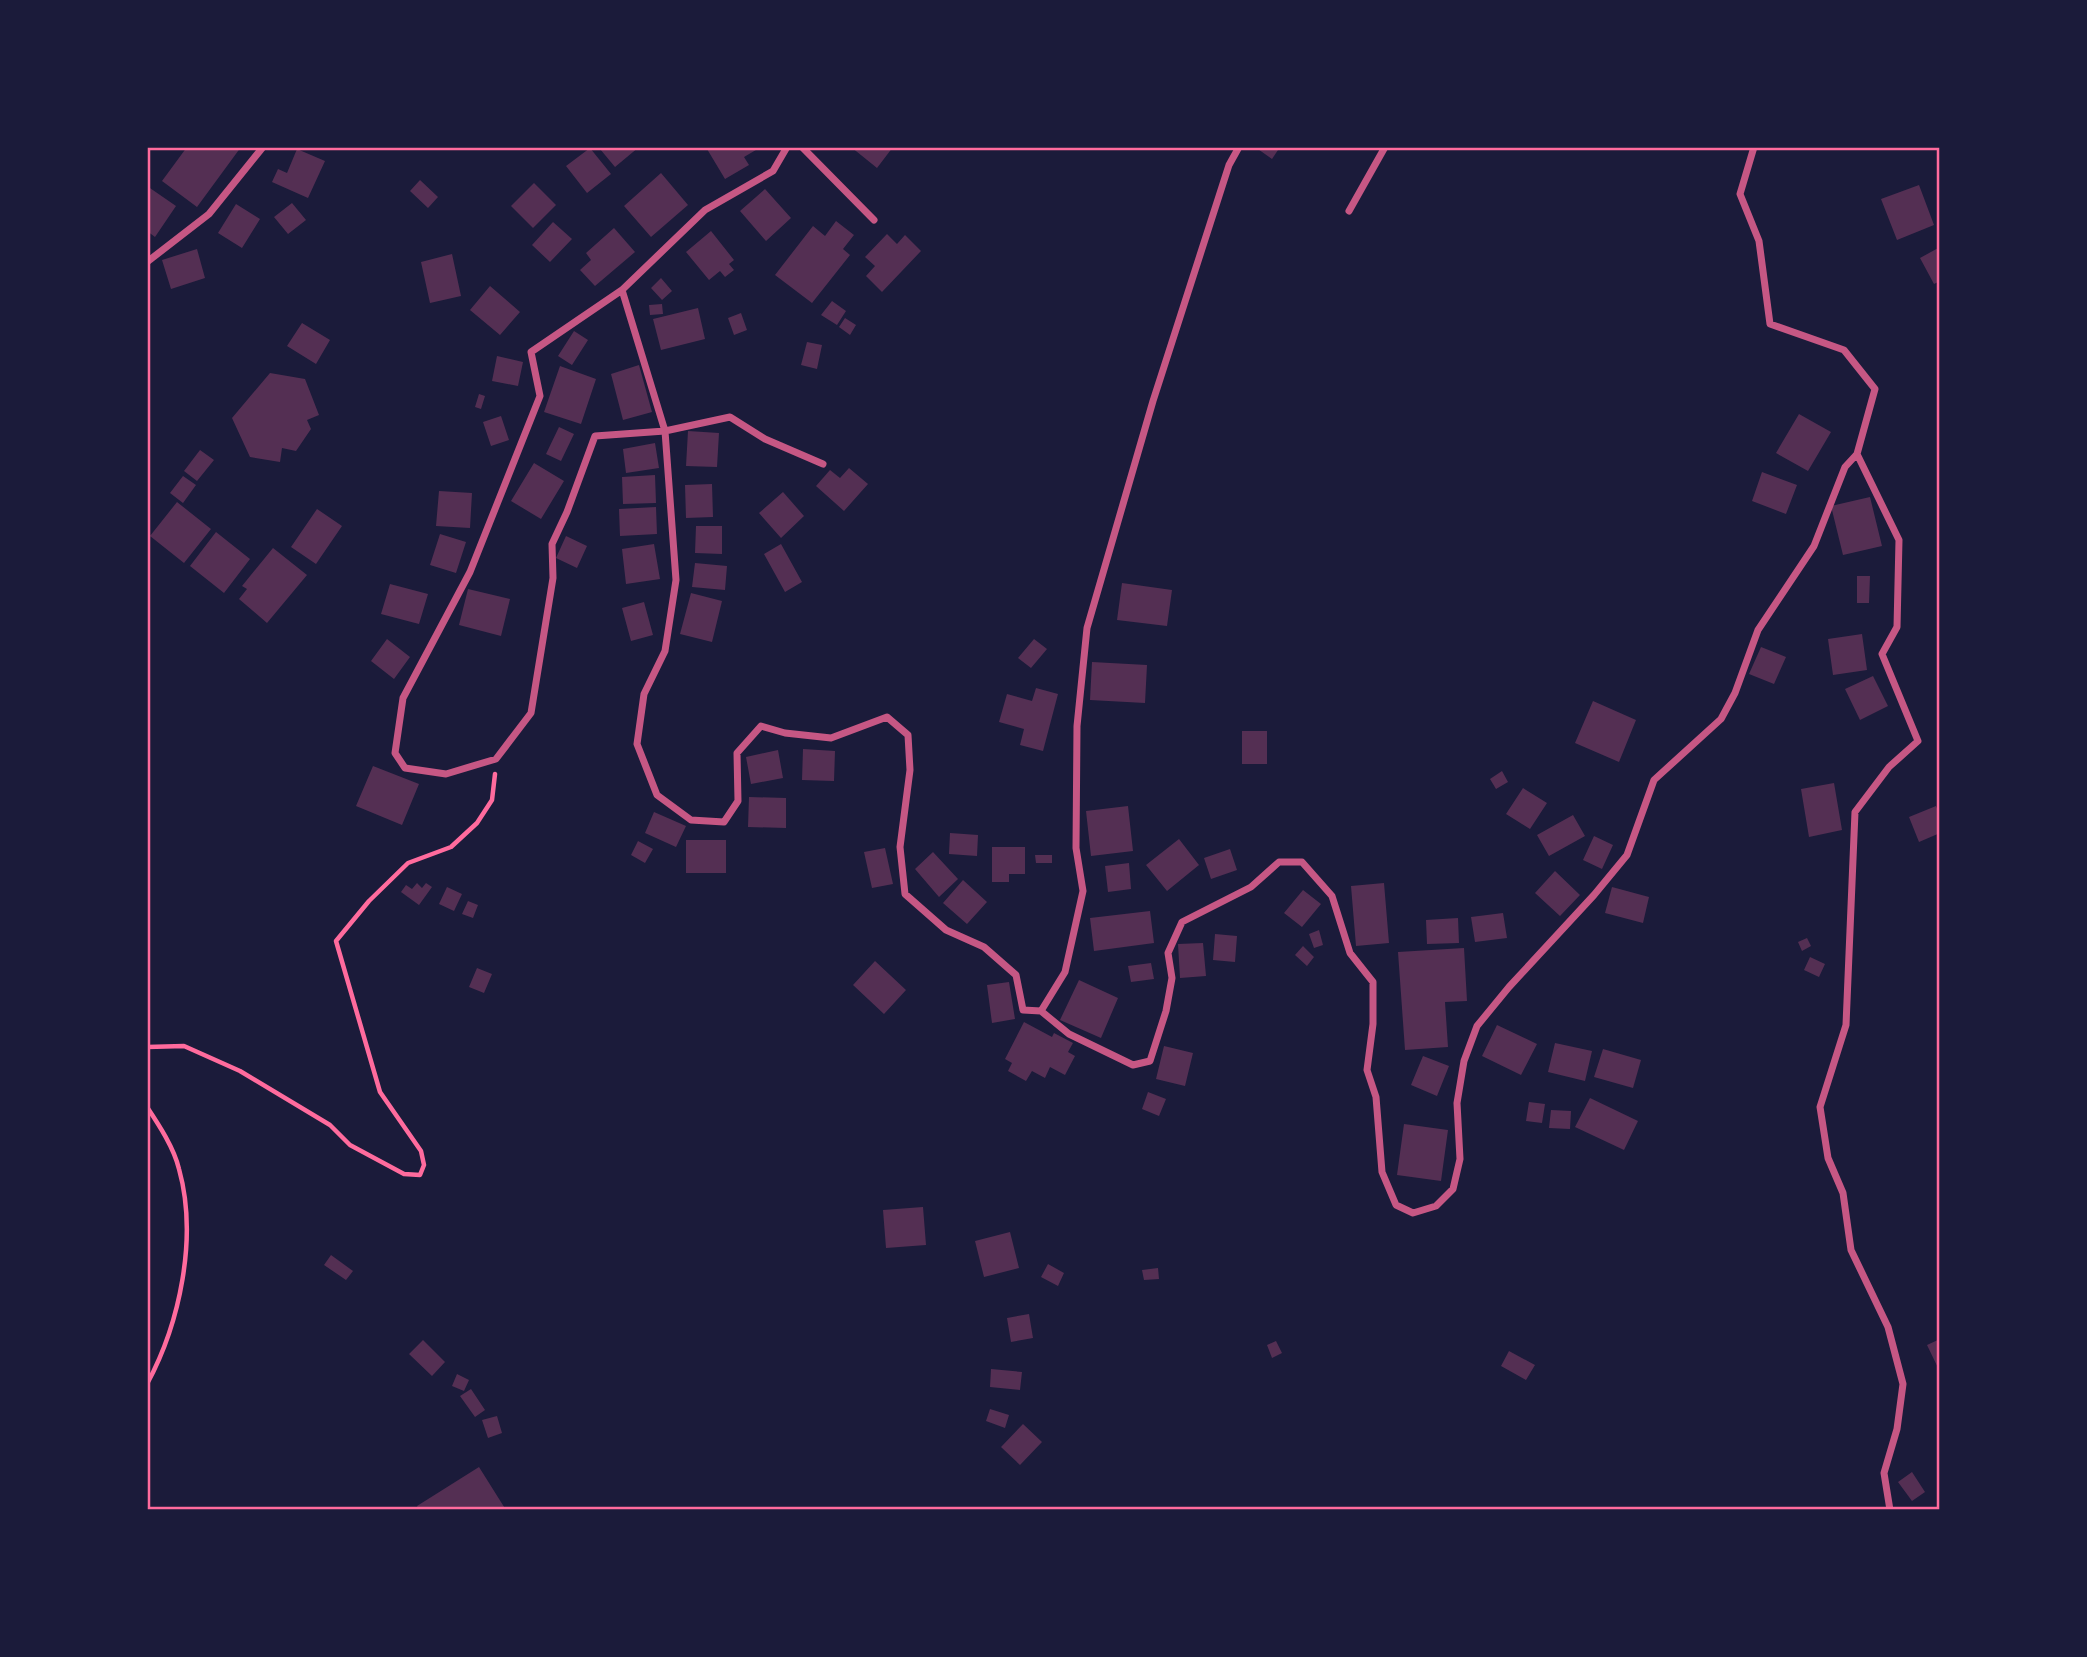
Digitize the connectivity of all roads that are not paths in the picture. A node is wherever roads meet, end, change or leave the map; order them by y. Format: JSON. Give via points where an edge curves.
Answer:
{"nodes":[{"id":1,"x":263,"y":147,"type":"edge"},
{"id":2,"x":788,"y":147,"type":"edge"},
{"id":3,"x":802,"y":147,"type":"edge"},
{"id":4,"x":1239,"y":147,"type":"edge"},
{"id":5,"x":1385,"y":147,"type":"edge"},
{"id":6,"x":1754,"y":147,"type":"edge"},
{"id":7,"x":1349,"y":211,"type":"dead end"},
{"id":8,"x":874,"y":220,"type":"dead end"},
{"id":9,"x":147,"y":262,"type":"edge"},
{"id":10,"x":622,"y":290,"type":"junction"},
{"id":11,"x":666,"y":431,"type":"junction"},
{"id":12,"x":1857,"y":454,"type":"junction"},
{"id":13,"x":823,"y":464,"type":"dead end"},
{"id":14,"x":1041,"y":1011,"type":"junction"},
{"id":15,"x":1890,"y":1510,"type":"edge"}],
"edges":[{"from":1,"to":9,"type":"street","via":[[209,214]]},
{"from":2,"to":10,"type":"street","via":[[773,171],[705,210]]},
{"from":3,"to":8,"type":"street"},
{"from":4,"to":14,"type":"street","via":[[1229,165],[1153,401],[1087,628],[1077,726],[1076,848],[1083,891],[1065,972]]},
{"from":5,"to":7,"type":"street"},
{"from":6,"to":12,"type":"street","via":[[1740,194],[1759,241],[1770,324],[1844,350],[1875,389]]},
{"from":10,"to":11,"type":"street"},
{"from":10,"to":11,"type":"street","via":[[531,352],[540,396],[523,443],[470,572],[403,698],[395,752],[405,768],[446,774],[496,759],[531,713],[553,578],[552,544],[595,436]]},
{"from":11,"to":13,"type":"street","via":[[730,417],[765,439]]},
{"from":11,"to":14,"type":"street","via":[[676,580],[665,651],[644,694],[637,744],[657,795],[691,820],[724,822],[738,801],[737,753],[761,726],[831,738],[887,717],[908,735],[910,770],[900,847],[905,894],[946,930],[984,947],[1016,975],[1023,1010]]},
{"from":12,"to":14,"type":"street","via":[[1845,467],[1814,547],[1758,630],[1735,693],[1720,719],[1654,780],[1627,855],[1477,1026],[1464,1061],[1457,1103],[1460,1159],[1453,1189],[1436,1206],[1413,1213],[1396,1205],[1382,1172],[1376,1097],[1367,1070],[1373,982],[1350,953],[1332,897],[1302,862],[1279,862],[1251,887],[1182,922],[1168,953],[1172,978],[1150,1061],[1133,1065],[1097,1050]]},
{"from":12,"to":15,"type":"street","via":[[1899,540],[1897,627],[1882,654],[1919,741],[1889,767],[1855,812],[1846,1025],[1820,1107],[1828,1158],[1843,1193],[1851,1250],[1888,1327],[1903,1384],[1897,1429],[1884,1473]]}]}
